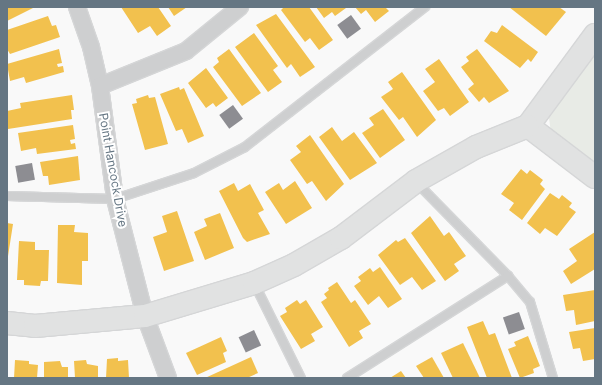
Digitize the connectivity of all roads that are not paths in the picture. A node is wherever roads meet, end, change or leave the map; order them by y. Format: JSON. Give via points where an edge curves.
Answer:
{"nodes":[{"id":1,"x":77,"y":7,"type":"edge"},
{"id":2,"x":240,"y":7,"type":"edge"},
{"id":3,"x":425,"y":7,"type":"edge"},
{"id":4,"x":595,"y":35,"type":"edge"},
{"id":5,"x":100,"y":86,"type":"junction"},
{"id":6,"x":528,"y":126,"type":"junction"},
{"id":7,"x":595,"y":178,"type":"edge"},
{"id":8,"x":416,"y":181,"type":"junction"},
{"id":9,"x":7,"y":196,"type":"edge"},
{"id":10,"x":116,"y":199,"type":"junction"},
{"id":11,"x":508,"y":276,"type":"junction"},
{"id":12,"x":254,"y":282,"type":"junction"},
{"id":13,"x":145,"y":316,"type":"junction"},
{"id":14,"x":7,"y":323,"type":"edge"},
{"id":15,"x":168,"y":378,"type":"edge"},
{"id":16,"x":301,"y":378,"type":"edge"},
{"id":17,"x":347,"y":378,"type":"edge"},
{"id":18,"x":553,"y":378,"type":"edge"}],
"edges":[{"from":1,"to":5,"type":"street","name":"Point Hancock Drive","via":[[91,47]]},
{"from":2,"to":5,"type":"street","via":[[186,51]]},
{"from":3,"to":10,"type":"lane","via":[[245,147],[194,174]]},
{"from":4,"to":6,"type":"street"},
{"from":5,"to":10,"type":"street","name":"Point Hancock Drive"},
{"from":6,"to":7,"type":"street"},
{"from":6,"to":8,"type":"street","via":[[476,147]]},
{"from":8,"to":11,"type":"lane"},
{"from":8,"to":12,"type":"street","via":[[341,238],[294,265]]},
{"from":9,"to":10,"type":"lane"},
{"from":10,"to":13,"type":"street","name":"Point Hancock Drive"},
{"from":11,"to":17,"type":"lane"},
{"from":11,"to":18,"type":"lane","via":[[530,302]]},
{"from":12,"to":13,"type":"street"},
{"from":12,"to":16,"type":"lane"},
{"from":13,"to":14,"type":"street","via":[[35,326]]},
{"from":13,"to":15,"type":"street","name":"Point Hancock Drive"}]}
